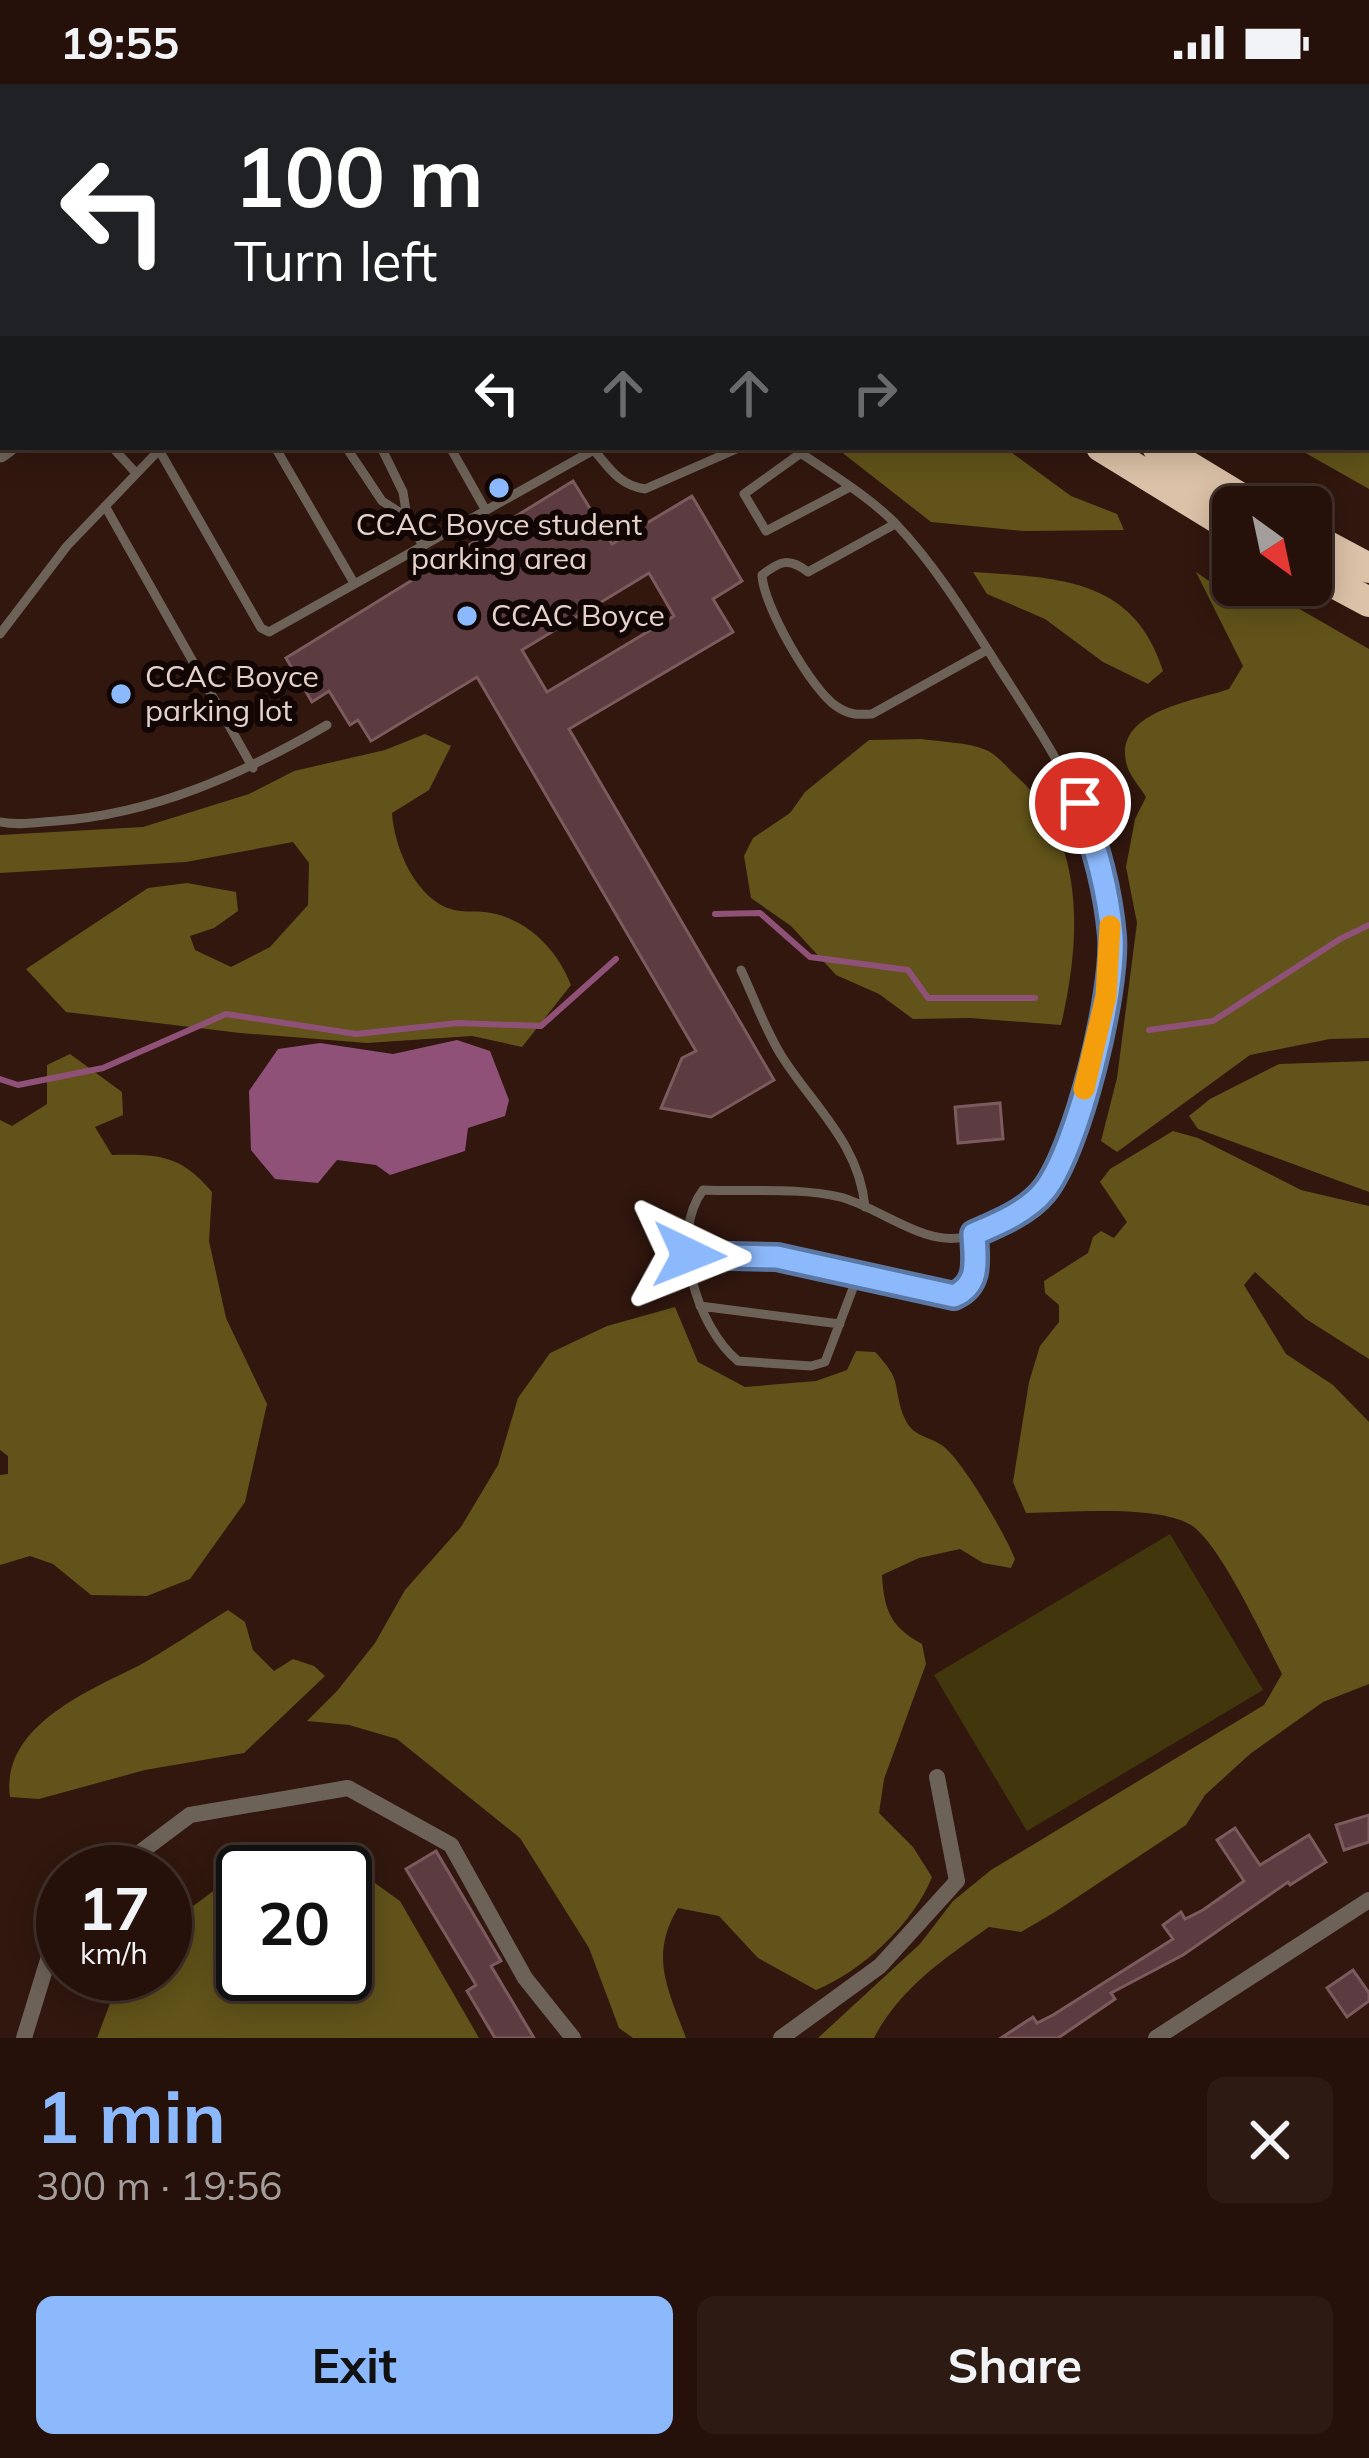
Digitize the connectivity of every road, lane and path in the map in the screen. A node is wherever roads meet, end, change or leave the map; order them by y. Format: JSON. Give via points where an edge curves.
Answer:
{"nodes":[{"id":1,"x":115,"y":450,"type":"edge"},
{"id":2,"x":158,"y":450,"type":"edge"},
{"id":3,"x":161,"y":450,"type":"edge"},
{"id":4,"x":277,"y":450,"type":"edge"},
{"id":5,"x":348,"y":450,"type":"edge"},
{"id":6,"x":382,"y":450,"type":"edge"},
{"id":7,"x":452,"y":450,"type":"edge"},
{"id":8,"x":593,"y":450,"type":"edge"},
{"id":9,"x":598,"y":450,"type":"edge"},
{"id":10,"x":735,"y":450,"type":"edge"},
{"id":11,"x":796,"y":450,"type":"edge"},
{"id":12,"x":1106,"y":450,"type":"edge"},
{"id":13,"x":1162,"y":450,"type":"edge"},
{"id":14,"x":136,"y":473,"type":"junction"},
{"id":15,"x":1221,"y":486,"type":"edge"},
{"id":16,"x":848,"y":488,"type":"junction"},
{"id":17,"x":105,"y":506,"type":"junction"},
{"id":18,"x":485,"y":509,"type":"junction"},
{"id":19,"x":1212,"y":515,"type":"edge"},
{"id":20,"x":407,"y":517,"type":"junction"},
{"id":21,"x":895,"y":524,"type":"junction"},
{"id":22,"x":422,"y":544,"type":"junction"},
{"id":23,"x":1332,"y":548,"type":"edge"},
{"id":24,"x":1369,"y":568,"type":"edge"},
{"id":25,"x":1332,"y":582,"type":"edge"},
{"id":26,"x":354,"y":583,"type":"junction"},
{"id":27,"x":1369,"y":602,"type":"edge"},
{"id":28,"x":0,"y":634,"type":"edge"},
{"id":29,"x":987,"y":650,"type":"junction"},
{"id":30,"x":326,"y":725,"type":"dead end"},
{"id":31,"x":253,"y":768,"type":"junction"},
{"id":32,"x":0,"y":822,"type":"edge"},
{"id":33,"x":741,"y":970,"type":"dead end"},
{"id":34,"x":866,"y":1207,"type":"junction"},
{"id":35,"x":974,"y":1234,"type":"junction"},
{"id":36,"x":689,"y":1255,"type":"junction"},
{"id":37,"x":858,"y":1275,"type":"junction"},
{"id":38,"x":700,"y":1306,"type":"junction"},
{"id":39,"x":840,"y":1324,"type":"junction"},
{"id":40,"x":938,"y":1777,"type":"dead end"},
{"id":41,"x":150,"y":1845,"type":"edge"},
{"id":42,"x":1369,"y":1900,"type":"edge"},
{"id":43,"x":36,"y":1999,"type":"edge"},
{"id":44,"x":24,"y":2038,"type":"edge"},
{"id":45,"x":573,"y":2038,"type":"edge"},
{"id":46,"x":781,"y":2038,"type":"edge"},
{"id":47,"x":1156,"y":2038,"type":"edge"}],
"edges":[{"from":1,"to":14,"type":"lane"},
{"from":2,"to":14,"type":"lane"},
{"from":3,"to":26,"type":"lane","via":[[268,632]]},
{"from":4,"to":26,"type":"lane"},
{"from":5,"to":20,"type":"lane","via":[[382,501]]},
{"from":6,"to":20,"type":"lane"},
{"from":7,"to":18,"type":"lane"},
{"from":8,"to":18,"type":"lane"},
{"from":9,"to":10,"type":"lane","via":[[618,478],[645,489]]},
{"from":11,"to":16,"type":"lane"},
{"from":11,"to":16,"type":"lane","via":[[744,494],[766,532]]},
{"from":12,"to":19,"type":"highway"},
{"from":13,"to":15,"type":"highway"},
{"from":14,"to":17,"type":"lane"},
{"from":16,"to":21,"type":"lane"},
{"from":17,"to":28,"type":"lane"},
{"from":17,"to":31,"type":"lane"},
{"from":18,"to":22,"type":"lane"},
{"from":20,"to":22,"type":"lane"},
{"from":21,"to":29,"type":"lane","via":[[937,571]]},
{"from":21,"to":29,"type":"lane","via":[[808,572],[780,562],[762,575],[763,592],[809,675],[832,704],[872,714]]},
{"from":22,"to":26,"type":"lane"},
{"from":23,"to":24,"type":"highway"},
{"from":25,"to":27,"type":"highway"},
{"from":29,"to":35,"type":"lane","via":[[1080,803],[1102,864],[1112,942],[1063,1162],[1041,1195]]},
{"from":30,"to":31,"type":"lane"},
{"from":31,"to":32,"type":"lane","via":[[95,818]]},
{"from":33,"to":34,"type":"lane","via":[[778,1050],[845,1141]]},
{"from":34,"to":35,"type":"lane","via":[[934,1236]]},
{"from":34,"to":36,"type":"lane","via":[[839,1196],[703,1190],[690,1207]]},
{"from":35,"to":37,"type":"lane","via":[[975,1275],[954,1296]]},
{"from":36,"to":37,"type":"lane","via":[[777,1257]]},
{"from":36,"to":38,"type":"lane"},
{"from":37,"to":39,"type":"lane"},
{"from":38,"to":39,"type":"lane"},
{"from":38,"to":39,"type":"lane","via":[[738,1361],[825,1362]]},
{"from":40,"to":46,"type":"street","via":[[957,1881],[880,1966]]},
{"from":41,"to":45,"type":"street","via":[[190,1815],[348,1788],[451,1845],[525,1978]]},
{"from":42,"to":47,"type":"street"},
{"from":43,"to":44,"type":"street"}]}
